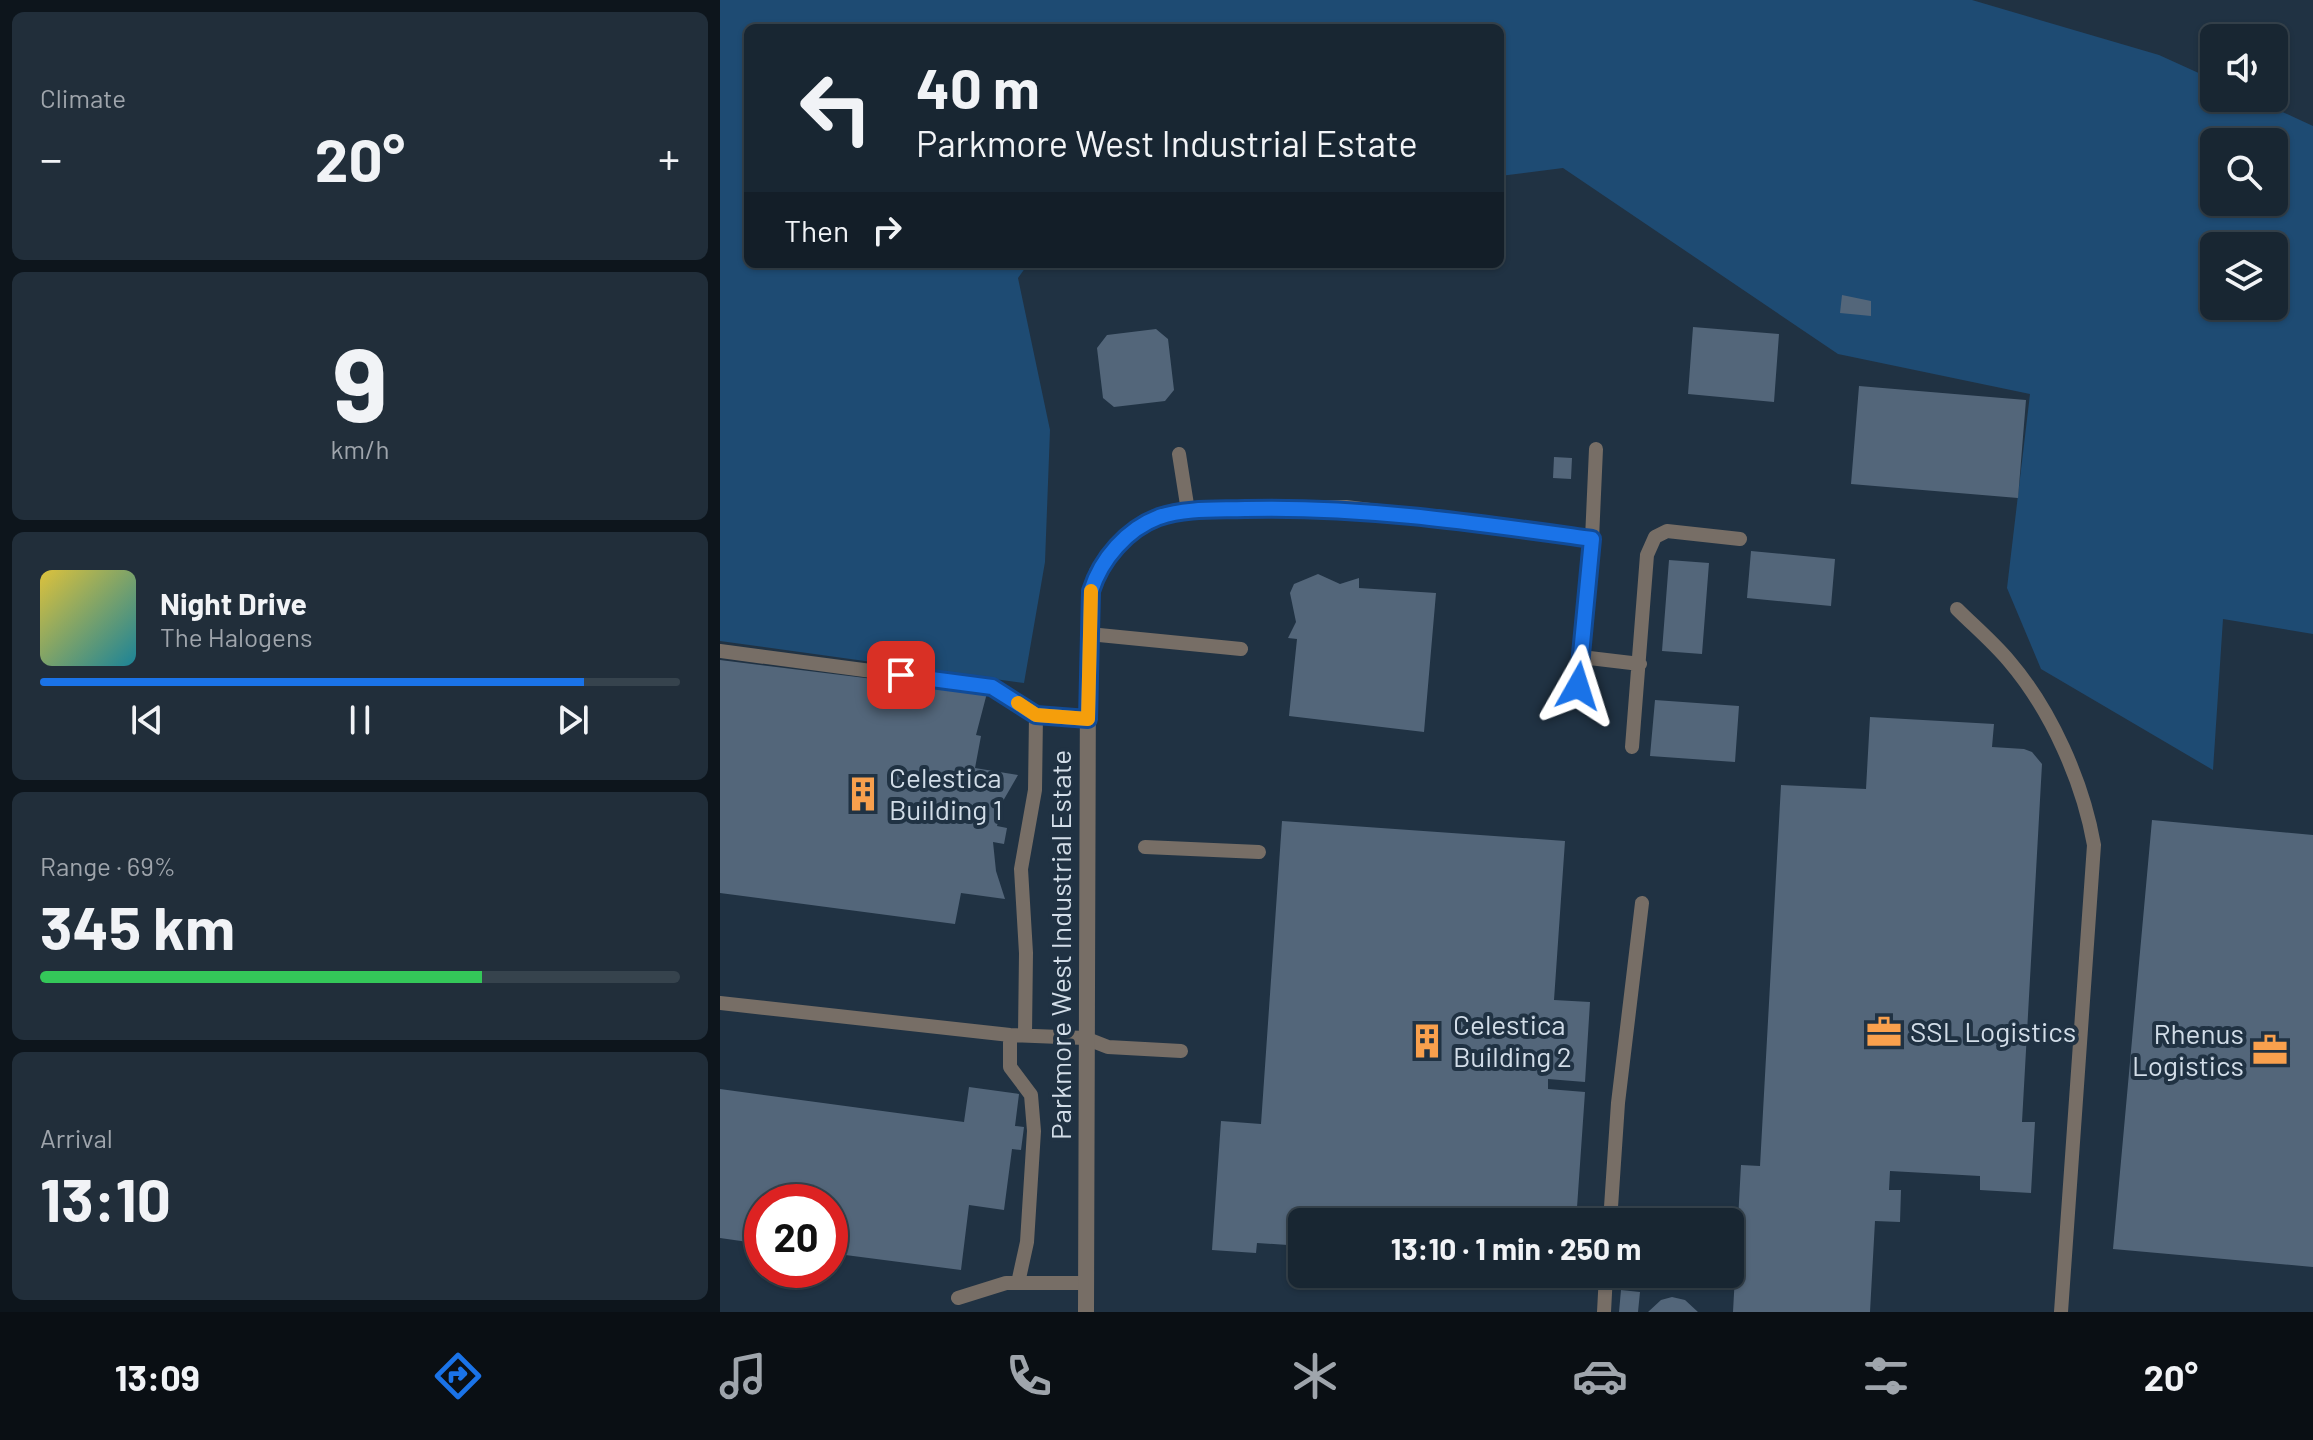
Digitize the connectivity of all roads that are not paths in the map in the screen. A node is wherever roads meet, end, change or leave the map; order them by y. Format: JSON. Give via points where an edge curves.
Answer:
{"nodes":[{"id":1,"x":1596,"y":449,"type":"dead end"},
{"id":2,"x":1179,"y":454,"type":"dead end"},
{"id":3,"x":1188,"y":511,"type":"junction"},
{"id":4,"x":1592,"y":539,"type":"junction"},
{"id":5,"x":1740,"y":539,"type":"dead end"},
{"id":6,"x":1957,"y":609,"type":"dead end"},
{"id":7,"x":1089,"y":634,"type":"junction"},
{"id":8,"x":1241,"y":649,"type":"dead end"},
{"id":9,"x":720,"y":651,"type":"edge"},
{"id":10,"x":1581,"y":657,"type":"junction"},
{"id":11,"x":1640,"y":664,"type":"junction"},
{"id":12,"x":1578,"y":686,"type":"dead end"},
{"id":13,"x":1036,"y":715,"type":"junction"},
{"id":14,"x":1088,"y":719,"type":"junction"},
{"id":15,"x":1632,"y":747,"type":"dead end"},
{"id":16,"x":1145,"y":847,"type":"dead end"},
{"id":17,"x":1259,"y":852,"type":"dead end"},
{"id":18,"x":1642,"y":903,"type":"dead end"},
{"id":19,"x":720,"y":1003,"type":"edge"},
{"id":20,"x":1018,"y":1035,"type":"junction"},
{"id":21,"x":1085,"y":1038,"type":"junction"},
{"id":22,"x":1181,"y":1051,"type":"dead end"},
{"id":23,"x":1611,"y":1208,"type":"edge"},
{"id":24,"x":1018,"y":1283,"type":"junction"},
{"id":25,"x":1085,"y":1283,"type":"junction"},
{"id":26,"x":1605,"y":1288,"type":"edge"},
{"id":27,"x":958,"y":1298,"type":"dead end"},
{"id":28,"x":1086,"y":1312,"type":"edge"},
{"id":29,"x":1604,"y":1312,"type":"edge"},
{"id":30,"x":2061,"y":1312,"type":"edge"}],
"edges":[{"from":1,"to":4,"type":"lane"},
{"from":2,"to":3,"type":"lane"},
{"from":3,"to":4,"type":"street","name":"Parkmore West Industrial Estate","via":[[1346,508]]},
{"from":3,"to":7,"type":"street","name":"Parkmore West Industrial Estate","via":[[1142,525],[1109,555],[1091,591]]},
{"from":4,"to":10,"type":"lane"},
{"from":5,"to":11,"type":"lane","via":[[1667,531],[1655,537],[1647,555]]},
{"from":6,"to":30,"type":"lane","via":[[2010,662],[2045,715],[2087,805],[2094,845]]},
{"from":7,"to":8,"type":"lane"},
{"from":7,"to":14,"type":"street","name":"Parkmore West Industrial Estate"},
{"from":9,"to":13,"type":"lane","via":[[992,687]]},
{"from":10,"to":11,"type":"lane"},
{"from":10,"to":12,"type":"lane"},
{"from":11,"to":15,"type":"lane"},
{"from":13,"to":14,"type":"lane"},
{"from":13,"to":20,"type":"lane","via":[[1035,790],[1021,869],[1026,953]]},
{"from":14,"to":21,"type":"street","name":"Parkmore West Industrial Estate"},
{"from":16,"to":17,"type":"lane"},
{"from":18,"to":23,"type":"lane"},
{"from":19,"to":20,"type":"lane"},
{"from":20,"to":21,"type":"lane"},
{"from":20,"to":24,"type":"lane","via":[[1010,1067],[1031,1095],[1034,1131],[1027,1242]]},
{"from":21,"to":22,"type":"lane","via":[[1108,1047]]},
{"from":21,"to":25,"type":"street","name":"Parkmore West Industrial Estate"},
{"from":24,"to":25,"type":"lane"},
{"from":24,"to":27,"type":"lane"},
{"from":25,"to":28,"type":"street","name":"Parkmore West Industrial Estate"},
{"from":26,"to":29,"type":"lane"}]}
